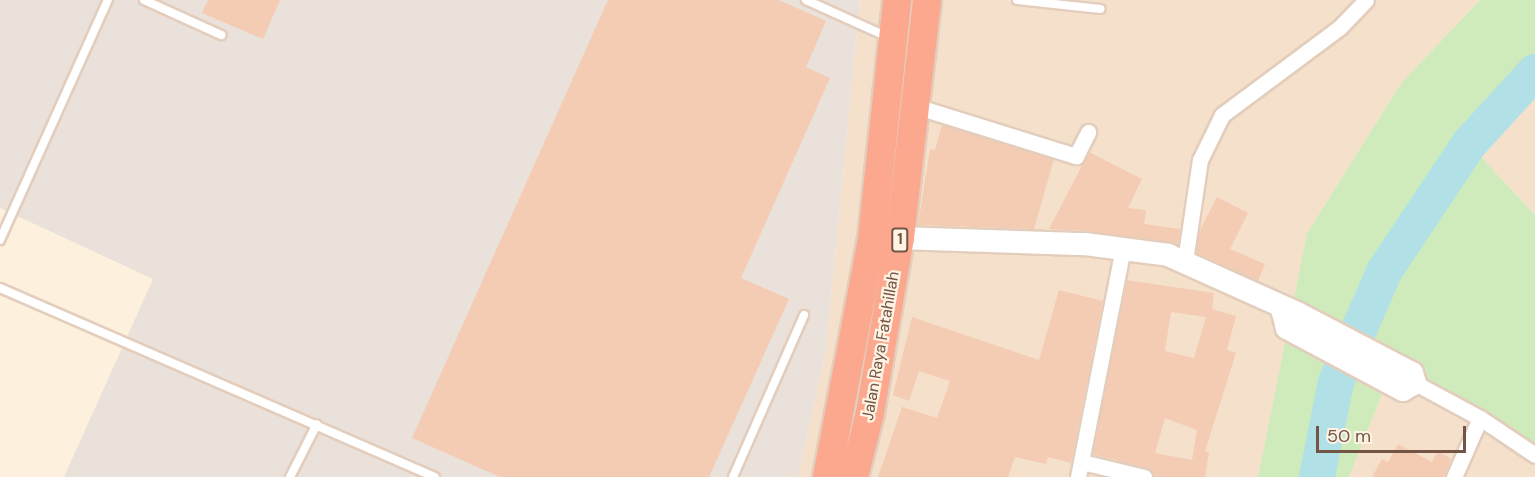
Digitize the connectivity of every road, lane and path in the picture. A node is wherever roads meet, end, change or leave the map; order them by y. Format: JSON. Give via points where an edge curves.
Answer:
{"nodes":[{"id":1,"x":108,"y":0,"type":"edge"},
{"id":2,"x":144,"y":0,"type":"edge"},
{"id":3,"x":806,"y":0,"type":"edge"},
{"id":4,"x":897,"y":0,"type":"edge"},
{"id":5,"x":927,"y":0,"type":"edge"},
{"id":6,"x":1017,"y":0,"type":"edge"},
{"id":7,"x":1366,"y":0,"type":"edge"},
{"id":8,"x":1101,"y":9,"type":"dead end"},
{"id":9,"x":221,"y":35,"type":"dead end"},
{"id":10,"x":892,"y":39,"type":"junction"},
{"id":11,"x":915,"y":106,"type":"junction"},
{"id":12,"x":1088,"y":132,"type":"dead end"},
{"id":13,"x":900,"y":238,"type":"junction"},
{"id":14,"x":0,"y":240,"type":"edge"},
{"id":15,"x":1123,"y":247,"type":"junction"},
{"id":16,"x":1185,"y":261,"type":"junction"},
{"id":17,"x":0,"y":288,"type":"edge"},
{"id":18,"x":804,"y":315,"type":"dead end"},
{"id":19,"x":1410,"y":382,"type":"joint"},
{"id":20,"x":1480,"y":418,"type":"junction"},
{"id":21,"x":317,"y":424,"type":"junction"},
{"id":22,"x":1535,"y":455,"type":"edge"},
{"id":23,"x":1080,"y":469,"type":"edge"},
{"id":24,"x":1136,"y":476,"type":"edge"},
{"id":25,"x":290,"y":477,"type":"edge"},
{"id":26,"x":435,"y":477,"type":"edge"},
{"id":27,"x":733,"y":477,"type":"edge"},
{"id":28,"x":827,"y":477,"type":"edge"},
{"id":29,"x":854,"y":477,"type":"edge"},
{"id":30,"x":1454,"y":477,"type":"edge"}],
"edges":[{"from":1,"to":14,"type":"lane"},
{"from":2,"to":9,"type":"lane"},
{"from":3,"to":10,"type":"lane"},
{"from":4,"to":10,"type":"highway","name":"Jalan Raya Fatahillah","number":"1"},
{"from":5,"to":11,"type":"highway","name":"Jalan Raya Fatahillah","number":"1"},
{"from":6,"to":8,"type":"lane"},
{"from":7,"to":16,"type":"street","via":[[1340,27],[1222,115],[1200,160]]},
{"from":10,"to":28,"type":"highway","name":"Jalan Raya Fatahillah","number":"1","via":[[872,239]]},
{"from":11,"to":12,"type":"street","via":[[1076,156]]},
{"from":11,"to":13,"type":"highway","name":"Jalan Raya Fatahillah","number":"1"},
{"from":13,"to":15,"type":"street"},
{"from":13,"to":29,"type":"highway","name":"Jalan Raya Fatahillah","number":"1","via":[[870,413]]},
{"from":15,"to":16,"type":"street"},
{"from":15,"to":23,"type":"street"},
{"from":16,"to":19,"type":"street"},
{"from":17,"to":21,"type":"lane"},
{"from":18,"to":27,"type":"lane"},
{"from":19,"to":20,"type":"street"},
{"from":20,"to":22,"type":"street"},
{"from":20,"to":30,"type":"street"},
{"from":21,"to":25,"type":"lane"},
{"from":21,"to":26,"type":"lane"},
{"from":23,"to":24,"type":"street"}]}
